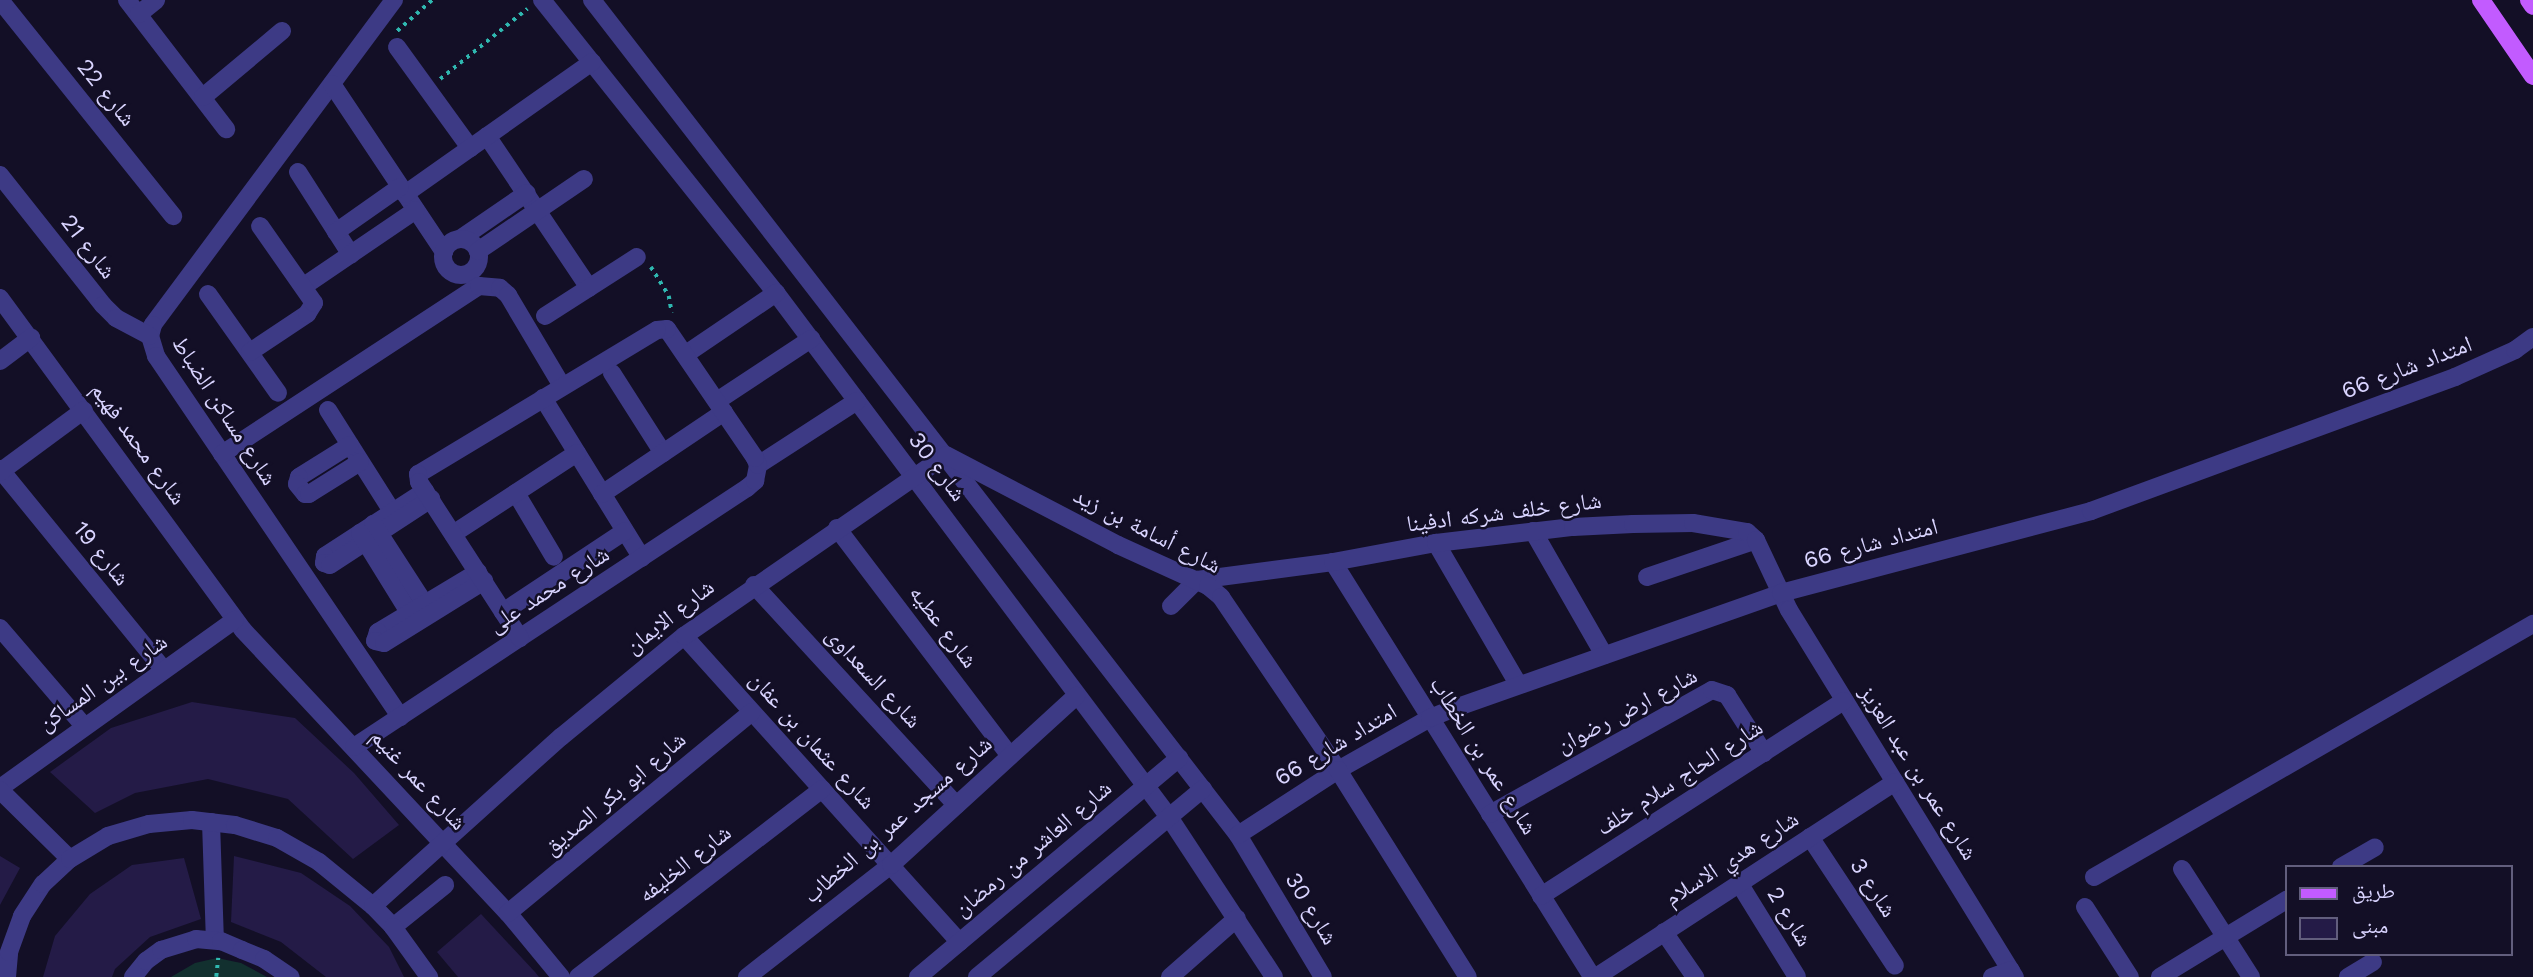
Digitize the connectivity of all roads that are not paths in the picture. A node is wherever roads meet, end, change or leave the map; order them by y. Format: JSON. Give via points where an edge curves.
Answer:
{"nodes":[{"id":1,"x":1,"y":0,"type":"edge"},
{"id":2,"x":127,"y":0,"type":"edge"},
{"id":3,"x":156,"y":0,"type":"edge"},
{"id":4,"x":394,"y":0,"type":"edge"},
{"id":5,"x":592,"y":0,"type":"edge"},
{"id":6,"x":2481,"y":0,"type":"edge"},
{"id":7,"x":2529,"y":0,"type":"edge"},
{"id":8,"x":535,"y":4,"type":"edge"},
{"id":9,"x":2533,"y":6,"type":"edge"},
{"id":10,"x":139,"y":14,"type":"junction"},
{"id":11,"x":282,"y":31,"type":"dead end"},
{"id":12,"x":397,"y":47,"type":"road end"},
{"id":13,"x":592,"y":62,"type":"junction"},
{"id":14,"x":2533,"y":76,"type":"edge"},
{"id":15,"x":332,"y":84,"type":"junction"},
{"id":16,"x":203,"y":97,"type":"junction"},
{"id":17,"x":226,"y":129,"type":"dead end"},
{"id":18,"x":487,"y":136,"type":"junction"},
{"id":19,"x":470,"y":148,"type":"junction"},
{"id":20,"x":298,"y":172,"type":"dead end"},
{"id":21,"x":0,"y":175,"type":"edge"},
{"id":22,"x":584,"y":179,"type":"dead end"},
{"id":23,"x":402,"y":191,"type":"junction"},
{"id":24,"x":527,"y":193,"type":"junction"},
{"id":25,"x":416,"y":210,"type":"junction"},
{"id":26,"x":538,"y":210,"type":"junction"},
{"id":27,"x":173,"y":216,"type":"dead end"},
{"id":28,"x":260,"y":226,"type":"dead end"},
{"id":29,"x":336,"y":232,"type":"junction"},
{"id":30,"x":460,"y":239,"type":"junction"},
{"id":31,"x":444,"y":251,"type":"junction"},
{"id":32,"x":478,"y":251,"type":"junction"},
{"id":33,"x":351,"y":255,"type":"junction"},
{"id":34,"x":637,"y":257,"type":"road end"},
{"id":35,"x":304,"y":286,"type":"junction"},
{"id":36,"x":589,"y":288,"type":"junction"},
{"id":37,"x":776,"y":293,"type":"junction"},
{"id":38,"x":208,"y":294,"type":"dead end"},
{"id":39,"x":0,"y":298,"type":"edge"},
{"id":40,"x":545,"y":316,"type":"dead end"},
{"id":41,"x":149,"y":336,"type":"junction"},
{"id":42,"x":2533,"y":337,"type":"edge"},
{"id":43,"x":32,"y":338,"type":"junction"},
{"id":44,"x":811,"y":339,"type":"junction"},
{"id":45,"x":250,"y":352,"type":"junction"},
{"id":46,"x":686,"y":355,"type":"junction"},
{"id":47,"x":0,"y":361,"type":"edge"},
{"id":48,"x":612,"y":373,"type":"dead end"},
{"id":49,"x":562,"y":386,"type":"junction"},
{"id":50,"x":278,"y":393,"type":"dead end"},
{"id":51,"x":543,"y":398,"type":"junction"},
{"id":52,"x":857,"y":401,"type":"junction"},
{"id":53,"x":721,"y":406,"type":"junction"},
{"id":54,"x":84,"y":410,"type":"junction"},
{"id":55,"x":328,"y":410,"type":"dead end"},
{"id":56,"x":350,"y":445,"type":"junction"},
{"id":57,"x":577,"y":453,"type":"junction"},
{"id":58,"x":663,"y":453,"type":"junction"},
{"id":59,"x":222,"y":454,"type":"junction"},
{"id":60,"x":946,"y":454,"type":"junction"},
{"id":61,"x":360,"y":461,"type":"junction"},
{"id":62,"x":757,"y":462,"type":"junction"},
{"id":63,"x":1,"y":471,"type":"edge"},
{"id":64,"x":913,"y":477,"type":"junction"},
{"id":65,"x":516,"y":493,"type":"junction"},
{"id":66,"x":603,"y":494,"type":"junction"},
{"id":67,"x":428,"y":495,"type":"junction"},
{"id":68,"x":395,"y":516,"type":"junction"},
{"id":69,"x":837,"y":528,"type":"junction"},
{"id":70,"x":625,"y":531,"type":"junction"},
{"id":71,"x":1533,"y":531,"type":"junction"},
{"id":72,"x":453,"y":534,"type":"junction"},
{"id":73,"x":1756,"y":540,"type":"junction"},
{"id":74,"x":1436,"y":543,"type":"junction"},
{"id":75,"x":554,"y":556,"type":"dead end"},
{"id":76,"x":642,"y":558,"type":"junction"},
{"id":77,"x":1333,"y":562,"type":"junction"},
{"id":78,"x":481,"y":576,"type":"junction"},
{"id":79,"x":1647,"y":577,"type":"dead end"},
{"id":80,"x":1197,"y":580,"type":"junction"},
{"id":81,"x":754,"y":585,"type":"junction"},
{"id":82,"x":1781,"y":593,"type":"junction"},
{"id":83,"x":1171,"y":606,"type":"dead end"},
{"id":84,"x":503,"y":612,"type":"junction"},
{"id":85,"x":235,"y":620,"type":"junction"},
{"id":86,"x":2533,"y":624,"type":"edge"},
{"id":87,"x":0,"y":628,"type":"edge"},
{"id":88,"x":684,"y":635,"type":"junction"},
{"id":89,"x":520,"y":638,"type":"junction"},
{"id":90,"x":1604,"y":655,"type":"junction"},
{"id":91,"x":164,"y":670,"type":"junction"},
{"id":92,"x":1518,"y":684,"type":"junction"},
{"id":93,"x":1076,"y":696,"type":"junction"},
{"id":94,"x":1844,"y":701,"type":"junction"},
{"id":95,"x":752,"y":712,"type":"junction"},
{"id":96,"x":400,"y":717,"type":"junction"},
{"id":97,"x":1430,"y":718,"type":"junction"},
{"id":98,"x":85,"y":727,"type":"junction"},
{"id":99,"x":354,"y":747,"type":"junction"},
{"id":100,"x":1764,"y":753,"type":"junction"},
{"id":101,"x":1010,"y":756,"type":"junction"},
{"id":102,"x":1179,"y":758,"type":"junction"},
{"id":103,"x":1338,"y":770,"type":"junction"},
{"id":104,"x":1895,"y":782,"type":"junction"},
{"id":105,"x":1146,"y":787,"type":"junction"},
{"id":106,"x":0,"y":789,"type":"edge"},
{"id":107,"x":822,"y":789,"type":"junction"},
{"id":108,"x":1203,"y":789,"type":"junction"},
{"id":109,"x":956,"y":805,"type":"junction"},
{"id":110,"x":1490,"y":814,"type":"junction"},
{"id":111,"x":1169,"y":817,"type":"junction"},
{"id":112,"x":211,"y":822,"type":"junction"},
{"id":113,"x":1238,"y":835,"type":"junction"},
{"id":114,"x":1810,"y":837,"type":"junction"},
{"id":115,"x":443,"y":843,"type":"junction"},
{"id":116,"x":2375,"y":846,"type":"dead end"},
{"id":117,"x":70,"y":859,"type":"junction"},
{"id":118,"x":891,"y":865,"type":"junction"},
{"id":119,"x":2344,"y":865,"type":"edge"},
{"id":120,"x":2182,"y":869,"type":"dead end"},
{"id":121,"x":2094,"y":877,"type":"dead end"},
{"id":122,"x":1739,"y":883,"type":"junction"},
{"id":123,"x":445,"y":885,"type":"dead end"},
{"id":124,"x":1541,"y":896,"type":"junction"},
{"id":125,"x":2284,"y":901,"type":"edge"},
{"id":126,"x":373,"y":906,"type":"junction"},
{"id":127,"x":2085,"y":906,"type":"dead end"},
{"id":128,"x":508,"y":913,"type":"junction"},
{"id":129,"x":1237,"y":918,"type":"junction"},
{"id":130,"x":393,"y":927,"type":"junction"},
{"id":131,"x":1664,"y":932,"type":"junction"},
{"id":132,"x":2225,"y":937,"type":"junction"},
{"id":133,"x":215,"y":940,"type":"junction"},
{"id":134,"x":960,"y":942,"type":"junction"},
{"id":135,"x":2374,"y":965,"type":"edge"},
{"id":136,"x":1895,"y":966,"type":"dead end"},
{"id":137,"x":2013,"y":973,"type":"edge"},
{"id":138,"x":7,"y":977,"type":"edge"},
{"id":139,"x":133,"y":977,"type":"edge"},
{"id":140,"x":291,"y":977,"type":"edge"},
{"id":141,"x":429,"y":977,"type":"edge"},
{"id":142,"x":561,"y":977,"type":"edge"},
{"id":143,"x":578,"y":977,"type":"edge"},
{"id":144,"x":747,"y":977,"type":"edge"},
{"id":145,"x":918,"y":977,"type":"edge"},
{"id":146,"x":977,"y":977,"type":"edge"},
{"id":147,"x":1170,"y":977,"type":"edge"},
{"id":148,"x":1274,"y":977,"type":"edge"},
{"id":149,"x":1324,"y":977,"type":"edge"},
{"id":150,"x":1468,"y":977,"type":"edge"},
{"id":151,"x":1594,"y":977,"type":"edge"},
{"id":152,"x":1695,"y":977,"type":"edge"},
{"id":153,"x":1797,"y":977,"type":"edge"},
{"id":154,"x":1992,"y":977,"type":"edge"},
{"id":155,"x":2130,"y":977,"type":"edge"},
{"id":156,"x":2160,"y":977,"type":"edge"},
{"id":157,"x":2251,"y":977,"type":"edge"},
{"id":158,"x":2348,"y":977,"type":"edge"}],
"edges":[{"from":1,"to":27,"type":"street","name":"شارع 22"},
{"from":2,"to":10,"type":"street"},
{"from":3,"to":10,"type":"street"},
{"from":4,"to":15,"type":"street","name":"شارع مساكن الضباط"},
{"from":5,"to":60,"type":"street","name":"شارع 30"},
{"from":6,"to":14,"type":"main road"},
{"from":7,"to":9,"type":"main road"},
{"from":8,"to":13,"type":"street","name":"شارع 30"},
{"from":10,"to":16,"type":"street"},
{"from":11,"to":16,"type":"street"},
{"from":12,"to":19,"type":"street"},
{"from":13,"to":18,"type":"street"},
{"from":13,"to":37,"type":"street","name":"شارع 30"},
{"from":15,"to":23,"type":"street"},
{"from":15,"to":41,"type":"street","name":"شارع مساكن الضباط"},
{"from":16,"to":17,"type":"street"},
{"from":18,"to":19,"type":"street"},
{"from":18,"to":24,"type":"street"},
{"from":19,"to":23,"type":"street"},
{"from":20,"to":29,"type":"street"},
{"from":21,"to":41,"type":"street","name":"شارع 21","via":[[103,305],[116,318]]},
{"from":22,"to":26,"type":"street"},
{"from":23,"to":25,"type":"street"},
{"from":23,"to":29,"type":"street"},
{"from":24,"to":26,"type":"street"},
{"from":24,"to":30,"type":"street"},
{"from":25,"to":31,"type":"street"},
{"from":25,"to":33,"type":"street"},
{"from":26,"to":32,"type":"street"},
{"from":26,"to":36,"type":"street"},
{"from":28,"to":35,"type":"street"},
{"from":29,"to":33,"type":"street"},
{"from":30,"to":31,"type":"street"},
{"from":30,"to":32,"type":"street","via":[[471,242]]},
{"from":31,"to":32,"type":"street","via":[[449,270],[462,275],[478,264]]},
{"from":33,"to":35,"type":"street"},
{"from":34,"to":36,"type":"street"},
{"from":35,"to":45,"type":"street","via":[[313,297],[312,309]]},
{"from":36,"to":40,"type":"street"},
{"from":37,"to":44,"type":"street","name":"شارع 30"},
{"from":37,"to":46,"type":"street"},
{"from":38,"to":45,"type":"street"},
{"from":39,"to":43,"type":"street","name":"شارع محمد فهيم"},
{"from":41,"to":59,"type":"street","name":"شارع مساكن الضباط","via":[[156,356]]},
{"from":42,"to":82,"type":"street","name":"امتداد شارع 66","via":[[2455,377],[2091,511]]},
{"from":43,"to":47,"type":"street"},
{"from":43,"to":54,"type":"street","name":"شارع محمد فهيم"},
{"from":44,"to":52,"type":"street","name":"شارع 30"},
{"from":44,"to":53,"type":"street"},
{"from":45,"to":50,"type":"street"},
{"from":46,"to":49,"type":"street","via":[[671,332],[657,330]]},
{"from":46,"to":53,"type":"street"},
{"from":48,"to":58,"type":"street"},
{"from":49,"to":51,"type":"street"},
{"from":49,"to":59,"type":"street","via":[[508,295],[490,285],[479,286]]},
{"from":51,"to":57,"type":"street"},
{"from":51,"to":67,"type":"street","via":[[423,469],[418,478]]},
{"from":52,"to":62,"type":"street","name":"شارع محمد على"},
{"from":52,"to":64,"type":"street","name":"شارع 30"},
{"from":53,"to":58,"type":"street"},
{"from":53,"to":62,"type":"street"},
{"from":54,"to":63,"type":"street"},
{"from":54,"to":85,"type":"street","name":"شارع محمد فهيم"},
{"from":55,"to":56,"type":"street"},
{"from":56,"to":61,"type":"street"},
{"from":56,"to":61,"type":"street","via":[[299,477],[297,484],[309,494]]},
{"from":57,"to":65,"type":"street"},
{"from":57,"to":66,"type":"street"},
{"from":58,"to":66,"type":"street"},
{"from":59,"to":96,"type":"street","name":"شارع مساكن الضباط"},
{"from":60,"to":64,"type":"street","name":"شارع الايمان"},
{"from":60,"to":80,"type":"street","name":"شارع أسامة بن زيد","via":[[1118,545]]},
{"from":60,"to":102,"type":"street","name":"شارع 30"},
{"from":61,"to":68,"type":"street"},
{"from":62,"to":76,"type":"street","name":"شارع محمد على","via":[[755,481],[747,488]]},
{"from":63,"to":91,"type":"street","name":"شارع 19"},
{"from":64,"to":69,"type":"street","name":"شارع الايمان"},
{"from":64,"to":93,"type":"street","name":"شارع 30"},
{"from":65,"to":72,"type":"street"},
{"from":65,"to":75,"type":"street"},
{"from":66,"to":70,"type":"street"},
{"from":67,"to":68,"type":"street"},
{"from":67,"to":72,"type":"street"},
{"from":68,"to":78,"type":"street","via":[[369,533],[420,614]]},
{"from":69,"to":81,"type":"street","name":"شارع الايمان"},
{"from":69,"to":101,"type":"street","name":"شارع عطيه"},
{"from":70,"to":76,"type":"street"},
{"from":70,"to":84,"type":"street"},
{"from":71,"to":73,"type":"street","name":"شارع خلف شركه ادفينا","via":[[1693,523],[1740,529]]},
{"from":71,"to":74,"type":"street","name":"شارع خلف شركه ادفينا"},
{"from":71,"to":90,"type":"street"},
{"from":72,"to":78,"type":"street"},
{"from":73,"to":79,"type":"street"},
{"from":73,"to":82,"type":"street"},
{"from":74,"to":77,"type":"street","name":"شارع خلف شركه ادفينا"},
{"from":74,"to":92,"type":"street"},
{"from":76,"to":89,"type":"street","name":"شارع محمد على"},
{"from":77,"to":80,"type":"street","name":"شارع خلف شركه ادفينا"},
{"from":77,"to":97,"type":"street","name":"شارع عمر بن الخطاب"},
{"from":78,"to":84,"type":"street"},
{"from":80,"to":83,"type":"street"},
{"from":80,"to":103,"type":"street","name":"شارع أسامة بن زيد","via":[[1222,597]]},
{"from":81,"to":88,"type":"street","name":"شارع الايمان"},
{"from":81,"to":109,"type":"street","name":"شارع السعداوى"},
{"from":82,"to":90,"type":"street","name":"امتداد شارع 66"},
{"from":82,"to":94,"type":"street","name":"شارع عمر بن عبد العزيز"},
{"from":84,"to":89,"type":"street"},
{"from":85,"to":91,"type":"street","name":"شارع بين المساكن"},
{"from":85,"to":99,"type":"street","name":"شارع عمر غنيم"},
{"from":86,"to":121,"type":"street"},
{"from":87,"to":98,"type":"street"},
{"from":88,"to":95,"type":"street","name":"شارع عثمان بن عفان"},
{"from":88,"to":115,"type":"street","name":"شارع الايمان"},
{"from":89,"to":96,"type":"street","name":"شارع محمد على"},
{"from":90,"to":92,"type":"street","name":"امتداد شارع 66"},
{"from":91,"to":98,"type":"street","name":"شارع بين المساكن"},
{"from":92,"to":97,"type":"street","name":"امتداد شارع 66"},
{"from":93,"to":101,"type":"street","name":"شارع مسجد عمر بن الخطاب"},
{"from":93,"to":105,"type":"street","name":"شارع 30"},
{"from":94,"to":100,"type":"street","name":"شارع الحاج سلام خلف"},
{"from":94,"to":104,"type":"street","name":"شارع عمر بن عبد العزيز"},
{"from":95,"to":107,"type":"street","name":"شارع عثمان بن عفان"},
{"from":95,"to":128,"type":"street","name":"شارع ابو بكر الصديق"},
{"from":96,"to":99,"type":"street","name":"شارع محمد على"},
{"from":97,"to":103,"type":"street","name":"امتداد شارع 66"},
{"from":97,"to":110,"type":"street","name":"شارع عمر بن الخطاب"},
{"from":98,"to":106,"type":"street","name":"شارع بين المساكن"},
{"from":99,"to":115,"type":"street","name":"شارع عمر غنيم"},
{"from":100,"to":110,"type":"street","name":"شارع ارض رضوان","via":[[1727,695],[1712,690]]},
{"from":100,"to":124,"type":"street","name":"شارع الحاج سلام خلف"},
{"from":101,"to":109,"type":"street","name":"شارع مسجد عمر بن الخطاب"},
{"from":102,"to":105,"type":"street","name":"شارع العاشر من رمضان"},
{"from":102,"to":108,"type":"street","name":"شارع 30"},
{"from":103,"to":113,"type":"street","name":"امتداد شارع 66"},
{"from":103,"to":150,"type":"street","name":"شارع أسامة بن زيد"},
{"from":104,"to":114,"type":"street","name":"شارع هدي الاسلام"},
{"from":104,"to":137,"type":"street","name":"شارع عمر بن عبد العزيز"},
{"from":105,"to":111,"type":"street","name":"شارع 30"},
{"from":105,"to":134,"type":"street","name":"شارع العاشر من رمضان"},
{"from":106,"to":117,"type":"street"},
{"from":107,"to":118,"type":"street","name":"شارع عثمان بن عفان"},
{"from":107,"to":143,"type":"street","name":"شارع الخليفه"},
{"from":108,"to":111,"type":"street"},
{"from":108,"to":113,"type":"street","name":"شارع 30"},
{"from":109,"to":118,"type":"street","name":"شارع مسجد عمر بن الخطاب"},
{"from":110,"to":124,"type":"street","name":"شارع عمر بن الخطاب"},
{"from":111,"to":129,"type":"street","name":"شارع 30"},
{"from":111,"to":146,"type":"street"},
{"from":112,"to":117,"type":"street","via":[[149,824],[108,836]]},
{"from":112,"to":126,"type":"street","via":[[276,838],[319,862]]},
{"from":112,"to":133,"type":"street"},
{"from":113,"to":149,"type":"street","name":"شارع 30"},
{"from":114,"to":122,"type":"street","name":"شارع هدي الاسلام"},
{"from":114,"to":136,"type":"street","name":"شارع 3"},
{"from":115,"to":126,"type":"street","name":"شارع الايمان"},
{"from":115,"to":128,"type":"street","name":"شارع عمر غنيم"},
{"from":116,"to":119,"type":"street"},
{"from":117,"to":138,"type":"street","via":[[44,884],[22,916],[9,952]]},
{"from":118,"to":134,"type":"street","name":"شارع عثمان بن عفان"},
{"from":118,"to":144,"type":"street","name":"شارع مسجد عمر بن الخطاب"},
{"from":120,"to":132,"type":"street"},
{"from":122,"to":131,"type":"street","name":"شارع هدي الاسلام"},
{"from":122,"to":153,"type":"street","name":"شارع 2"},
{"from":123,"to":130,"type":"street"},
{"from":124,"to":151,"type":"street","name":"شارع عمر بن الخطاب"},
{"from":125,"to":132,"type":"street"},
{"from":126,"to":130,"type":"street"},
{"from":127,"to":155,"type":"street"},
{"from":128,"to":142,"type":"street","name":"شارع عمر غنيم"},
{"from":129,"to":147,"type":"street"},
{"from":129,"to":148,"type":"street","name":"شارع 30"},
{"from":130,"to":141,"type":"street"},
{"from":131,"to":151,"type":"street","name":"شارع هدي الاسلام"},
{"from":131,"to":152,"type":"street"},
{"from":132,"to":156,"type":"street"},
{"from":132,"to":157,"type":"street"},
{"from":133,"to":139,"type":"street","via":[[178,943],[161,950]]},
{"from":133,"to":140,"type":"street","via":[[264,959]]},
{"from":134,"to":145,"type":"street","name":"شارع العاشر من رمضان"},
{"from":135,"to":158,"type":"street"},
{"from":137,"to":154,"type":"street"}]}
